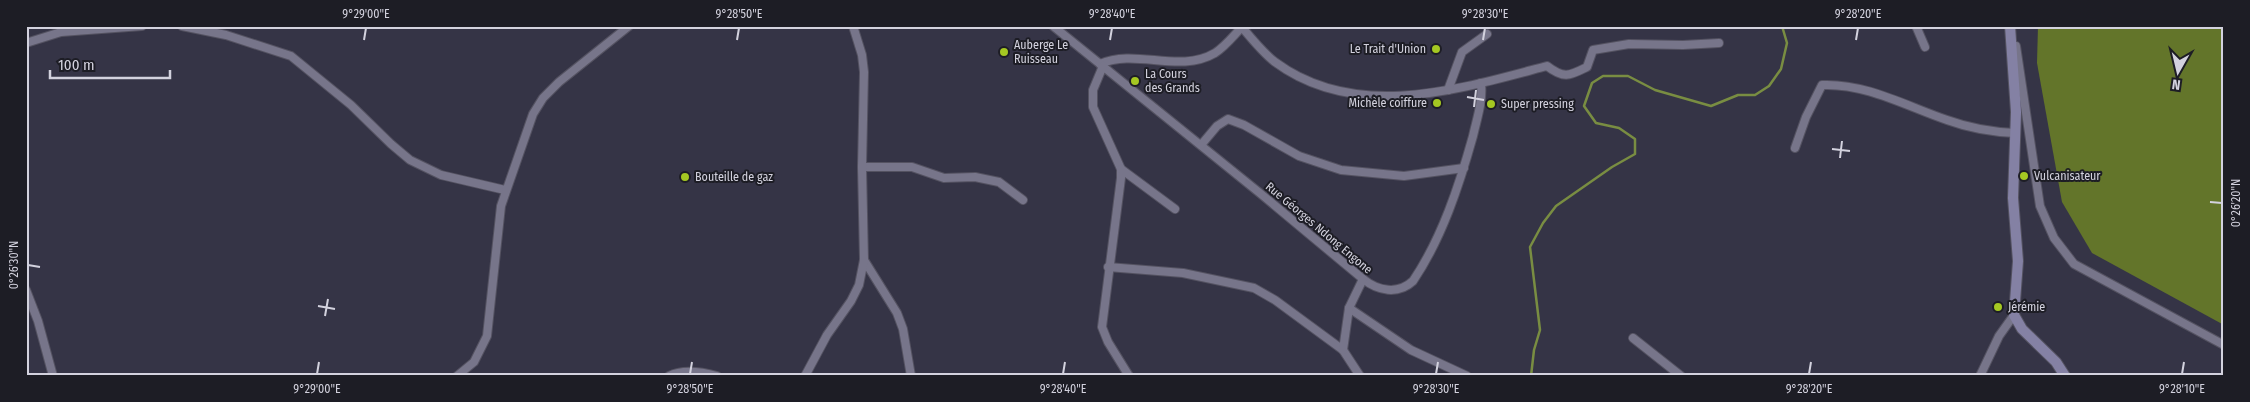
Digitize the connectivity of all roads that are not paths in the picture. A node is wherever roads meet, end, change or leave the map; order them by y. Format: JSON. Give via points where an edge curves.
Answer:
{"nodes":[{"id":1,"x":142,"y":26,"type":"edge"},
{"id":2,"x":182,"y":26,"type":"edge"},
{"id":3,"x":629,"y":26,"type":"edge"},
{"id":4,"x":853,"y":26,"type":"edge"},
{"id":5,"x":1053,"y":26,"type":"edge"},
{"id":6,"x":1916,"y":26,"type":"edge"},
{"id":7,"x":2010,"y":26,"type":"edge"},
{"id":8,"x":2014,"y":26,"type":"edge"},
{"id":9,"x":1242,"y":27,"type":"edge"},
{"id":10,"x":1487,"y":34,"type":"dead end"},
{"id":11,"x":26,"y":42,"type":"edge"},
{"id":12,"x":1718,"y":43,"type":"dead end"},
{"id":13,"x":1925,"y":47,"type":"dead end"},
{"id":14,"x":1101,"y":65,"type":"junction"},
{"id":15,"x":1481,"y":83,"type":"junction"},
{"id":16,"x":1448,"y":90,"type":"junction"},
{"id":17,"x":2015,"y":133,"type":"junction"},
{"id":18,"x":1201,"y":145,"type":"junction"},
{"id":19,"x":1794,"y":148,"type":"dead end"},
{"id":20,"x":862,"y":167,"type":"junction"},
{"id":21,"x":1464,"y":168,"type":"junction"},
{"id":22,"x":1121,"y":169,"type":"junction"},
{"id":23,"x":505,"y":190,"type":"junction"},
{"id":24,"x":1023,"y":200,"type":"dead end"},
{"id":25,"x":1175,"y":208,"type":"dead end"},
{"id":26,"x":864,"y":260,"type":"junction"},
{"id":27,"x":1108,"y":267,"type":"junction"},
{"id":28,"x":1363,"y":279,"type":"junction"},
{"id":29,"x":26,"y":290,"type":"edge"},
{"id":30,"x":1348,"y":308,"type":"junction"},
{"id":31,"x":2014,"y":315,"type":"junction"},
{"id":32,"x":1633,"y":338,"type":"dead end"},
{"id":33,"x":2224,"y":345,"type":"edge"},
{"id":34,"x":1343,"y":350,"type":"junction"},
{"id":35,"x":53,"y":376,"type":"edge"},
{"id":36,"x":457,"y":376,"type":"edge"},
{"id":37,"x":669,"y":376,"type":"edge"},
{"id":38,"x":717,"y":376,"type":"edge"},
{"id":39,"x":805,"y":376,"type":"edge"},
{"id":40,"x":911,"y":376,"type":"edge"},
{"id":41,"x":1129,"y":376,"type":"edge"},
{"id":42,"x":1360,"y":376,"type":"edge"},
{"id":43,"x":1467,"y":376,"type":"edge"},
{"id":44,"x":1681,"y":376,"type":"edge"},
{"id":45,"x":1980,"y":376,"type":"edge"},
{"id":46,"x":2065,"y":376,"type":"edge"}],
"edges":[{"from":1,"to":11,"type":"street","via":[[61,32]]},
{"from":2,"to":23,"type":"street","via":[[226,35],[291,56],[351,105],[410,160],[441,175]]},
{"from":3,"to":23,"type":"street","via":[[543,98],[533,114]]},
{"from":4,"to":20,"type":"street","via":[[864,72]]},
{"from":5,"to":14,"type":"street","name":"Rue Géorges Ndong Engone"},
{"from":6,"to":13,"type":"street"},
{"from":7,"to":17,"type":"street"},
{"from":8,"to":33,"type":"street","via":[[2040,206],[2054,238],[2074,264]]},
{"from":9,"to":14,"type":"street","via":[[1215,52],[1192,61],[1115,59]]},
{"from":9,"to":16,"type":"street","via":[[1274,61],[1331,90],[1395,96]]},
{"from":10,"to":16,"type":"street","via":[[1462,52]]},
{"from":12,"to":15,"type":"street","via":[[1629,44],[1594,50],[1587,67],[1566,75],[1558,74],[1548,66]]},
{"from":14,"to":18,"type":"street","name":"Rue Géorges Ndong Engone"},
{"from":14,"to":22,"type":"street","via":[[1093,90],[1093,107]]},
{"from":15,"to":16,"type":"street"},
{"from":15,"to":21,"type":"street","name":"Rue Géorges Ndong Engone","via":[[1482,99]]},
{"from":17,"to":19,"type":"street","via":[[1962,125],[1880,95],[1831,84],[1822,85]]},
{"from":17,"to":31,"type":"street","via":[[2014,204],[2018,269]]},
{"from":18,"to":21,"type":"street","via":[[1217,126],[1228,119],[1299,156],[1341,170],[1404,176]]},
{"from":18,"to":28,"type":"street","name":"Rue Géorges Ndong Engone"},
{"from":20,"to":24,"type":"street","via":[[912,167],[944,178],[975,177],[999,182]]},
{"from":20,"to":26,"type":"street"},
{"from":21,"to":28,"type":"street","name":"Rue Géorges Ndong Engone","via":[[1442,227],[1413,281],[1407,287],[1389,290]]},
{"from":22,"to":25,"type":"street"},
{"from":22,"to":27,"type":"street"},
{"from":23,"to":36,"type":"street","via":[[498,225],[487,336],[474,362]]},
{"from":26,"to":39,"type":"street","via":[[859,285],[827,334]]},
{"from":26,"to":40,"type":"street","via":[[903,329]]},
{"from":27,"to":34,"type":"street","via":[[1183,272],[1254,288]]},
{"from":27,"to":41,"type":"street","via":[[1102,327]]},
{"from":28,"to":30,"type":"street"},
{"from":29,"to":35,"type":"street"},
{"from":30,"to":34,"type":"street"},
{"from":30,"to":43,"type":"street","via":[[1411,350]]},
{"from":31,"to":45,"type":"street","via":[[1999,336]]},
{"from":31,"to":46,"type":"street","via":[[2022,329],[2056,362]]},
{"from":32,"to":44,"type":"street"},
{"from":34,"to":42,"type":"street"},
{"from":37,"to":38,"type":"street","via":[[695,371]]}]}
